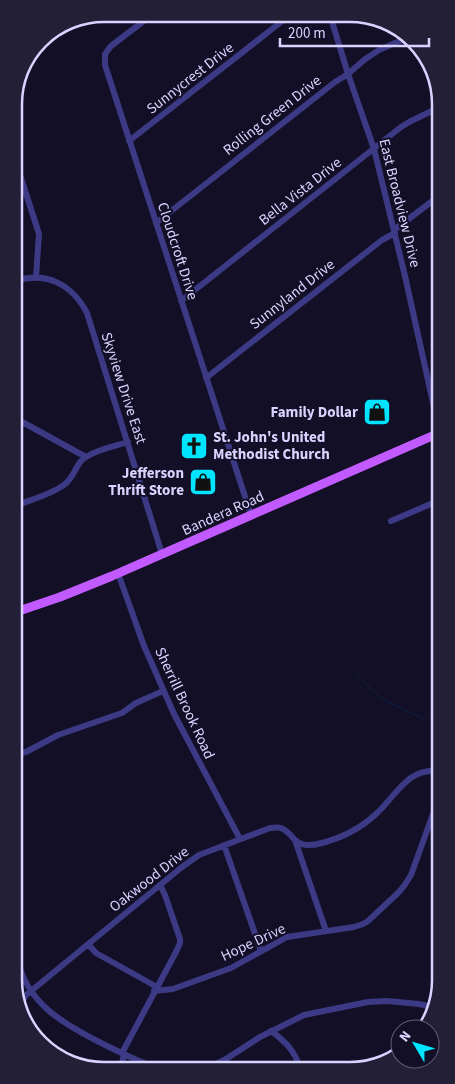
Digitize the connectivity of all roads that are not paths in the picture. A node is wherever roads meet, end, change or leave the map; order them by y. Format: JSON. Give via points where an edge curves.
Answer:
{"nodes":[{"id":1,"x":142,"y":22,"type":"edge"},
{"id":2,"x":281,"y":22,"type":"edge"},
{"id":3,"x":332,"y":22,"type":"edge"},
{"id":4,"x":401,"y":40,"type":"edge"},
{"id":5,"x":348,"y":74,"type":"junction"},
{"id":6,"x":432,"y":111,"type":"edge"},
{"id":7,"x":129,"y":141,"type":"junction"},
{"id":8,"x":374,"y":149,"type":"junction"},
{"id":9,"x":23,"y":184,"type":"edge"},
{"id":10,"x":432,"y":202,"type":"edge"},
{"id":11,"x":156,"y":223,"type":"junction"},
{"id":12,"x":395,"y":231,"type":"junction"},
{"id":13,"x":36,"y":277,"type":"junction"},
{"id":14,"x":23,"y":279,"type":"edge"},
{"id":15,"x":181,"y":301,"type":"junction"},
{"id":16,"x":206,"y":378,"type":"junction"},
{"id":17,"x":432,"y":400,"type":"edge"},
{"id":18,"x":23,"y":422,"type":"edge"},
{"id":19,"x":432,"y":435,"type":"edge"},
{"id":20,"x":128,"y":442,"type":"junction"},
{"id":21,"x":86,"y":457,"type":"junction"},
{"id":22,"x":23,"y":503,"type":"edge"},
{"id":23,"x":432,"y":503,"type":"edge"},
{"id":24,"x":251,"y":515,"type":"junction"},
{"id":25,"x":391,"y":521,"type":"dead end"},
{"id":26,"x":162,"y":554,"type":"junction"},
{"id":27,"x":118,"y":573,"type":"junction"},
{"id":28,"x":22,"y":610,"type":"edge"},
{"id":29,"x":163,"y":691,"type":"junction"},
{"id":30,"x":22,"y":753,"type":"edge"},
{"id":31,"x":432,"y":771,"type":"edge"},
{"id":32,"x":432,"y":817,"type":"edge"},
{"id":33,"x":240,"y":839,"type":"junction"},
{"id":34,"x":294,"y":840,"type":"junction"},
{"id":35,"x":224,"y":845,"type":"junction"},
{"id":36,"x":160,"y":885,"type":"junction"},
{"id":37,"x":326,"y":931,"type":"junction"},
{"id":38,"x":88,"y":944,"type":"junction"},
{"id":39,"x":261,"y":951,"type":"junction"},
{"id":40,"x":22,"y":971,"type":"edge"},
{"id":41,"x":156,"y":989,"type":"junction"},
{"id":42,"x":31,"y":991,"type":"junction"},
{"id":43,"x":24,"y":998,"type":"edge"},
{"id":44,"x":428,"y":1006,"type":"edge"},
{"id":45,"x":271,"y":1031,"type":"junction"},
{"id":46,"x":123,"y":1053,"type":"junction"},
{"id":47,"x":122,"y":1062,"type":"edge"},
{"id":48,"x":143,"y":1062,"type":"edge"},
{"id":49,"x":220,"y":1062,"type":"edge"},
{"id":50,"x":298,"y":1062,"type":"edge"}],
"edges":[{"from":1,"to":7,"type":"street","name":"Cloudcroft Drive","via":[[111,46],[104,57]]},
{"from":2,"to":7,"type":"street","name":"Sunnycrest Drive"},
{"from":3,"to":5,"type":"street","name":"East Broadview Drive"},
{"from":4,"to":5,"type":"street","name":"Rolling Green Drive","via":[[379,50]]},
{"from":5,"to":8,"type":"street","name":"East Broadview Drive"},
{"from":5,"to":11,"type":"street","name":"Rolling Green Drive"},
{"from":6,"to":8,"type":"street","name":"Bella Vista Drive","via":[[411,121]]},
{"from":7,"to":11,"type":"street","name":"Cloudcroft Drive"},
{"from":8,"to":12,"type":"street","name":"East Broadview Drive"},
{"from":8,"to":15,"type":"street","name":"Bella Vista Drive"},
{"from":9,"to":13,"type":"street","via":[[39,234]]},
{"from":10,"to":12,"type":"street","name":"Sunnyland Drive"},
{"from":11,"to":15,"type":"street","name":"Cloudcroft Drive"},
{"from":12,"to":16,"type":"street","name":"Sunnyland Drive"},
{"from":12,"to":17,"type":"street","name":"East Broadview Drive"},
{"from":13,"to":14,"type":"street","name":"Skyview Drive East"},
{"from":13,"to":20,"type":"street","name":"Skyview Drive East","via":[[58,283],[75,295],[83,306]]},
{"from":15,"to":16,"type":"street","name":"Cloudcroft Drive"},
{"from":16,"to":24,"type":"street","name":"Cloudcroft Drive"},
{"from":18,"to":21,"type":"street"},
{"from":19,"to":24,"type":"main road","name":"Bandera Road"},
{"from":20,"to":21,"type":"street"},
{"from":20,"to":26,"type":"street","name":"Skyview Drive East"},
{"from":21,"to":22,"type":"street","via":[[64,485]]},
{"from":23,"to":25,"type":"street"},
{"from":24,"to":26,"type":"main road","name":"Bandera Road"},
{"from":26,"to":27,"type":"main road","name":"Bandera Road"},
{"from":27,"to":28,"type":"main road","name":"Bandera Road"},
{"from":27,"to":29,"type":"street","name":"Sherrill Brook Road"},
{"from":29,"to":30,"type":"street","via":[[122,713],[58,735]]},
{"from":29,"to":33,"type":"street","name":"Sherrill Brook Road"},
{"from":31,"to":34,"type":"street","name":"Oakwood Drive","via":[[409,778],[376,815],[352,831],[310,845]]},
{"from":32,"to":37,"type":"street","name":"Hope Drive","via":[[404,886],[362,924]]},
{"from":33,"to":34,"type":"street","name":"Oakwood Drive","via":[[270,828],[280,828]]},
{"from":33,"to":35,"type":"street","name":"Oakwood Drive"},
{"from":34,"to":37,"type":"street"},
{"from":35,"to":36,"type":"street","name":"Oakwood Drive","via":[[198,855]]},
{"from":35,"to":39,"type":"street"},
{"from":36,"to":38,"type":"street","name":"Oakwood Drive"},
{"from":36,"to":41,"type":"street","via":[[180,943]]},
{"from":37,"to":39,"type":"street","name":"Hope Drive","via":[[287,937]]},
{"from":38,"to":41,"type":"street","via":[[96,953]]},
{"from":38,"to":42,"type":"street","name":"Oakwood Drive"},
{"from":39,"to":41,"type":"street","name":"Hope Drive","via":[[231,968],[173,988]]},
{"from":40,"to":42,"type":"street"},
{"from":41,"to":46,"type":"street"},
{"from":42,"to":43,"type":"street","name":"Oakwood Drive"},
{"from":42,"to":46,"type":"street","via":[[60,1020]]},
{"from":44,"to":45,"type":"street","via":[[405,1002],[368,1002],[304,1015]]},
{"from":45,"to":49,"type":"street"},
{"from":45,"to":50,"type":"street","via":[[289,1046]]},
{"from":46,"to":47,"type":"street"},
{"from":46,"to":48,"type":"street"}]}
